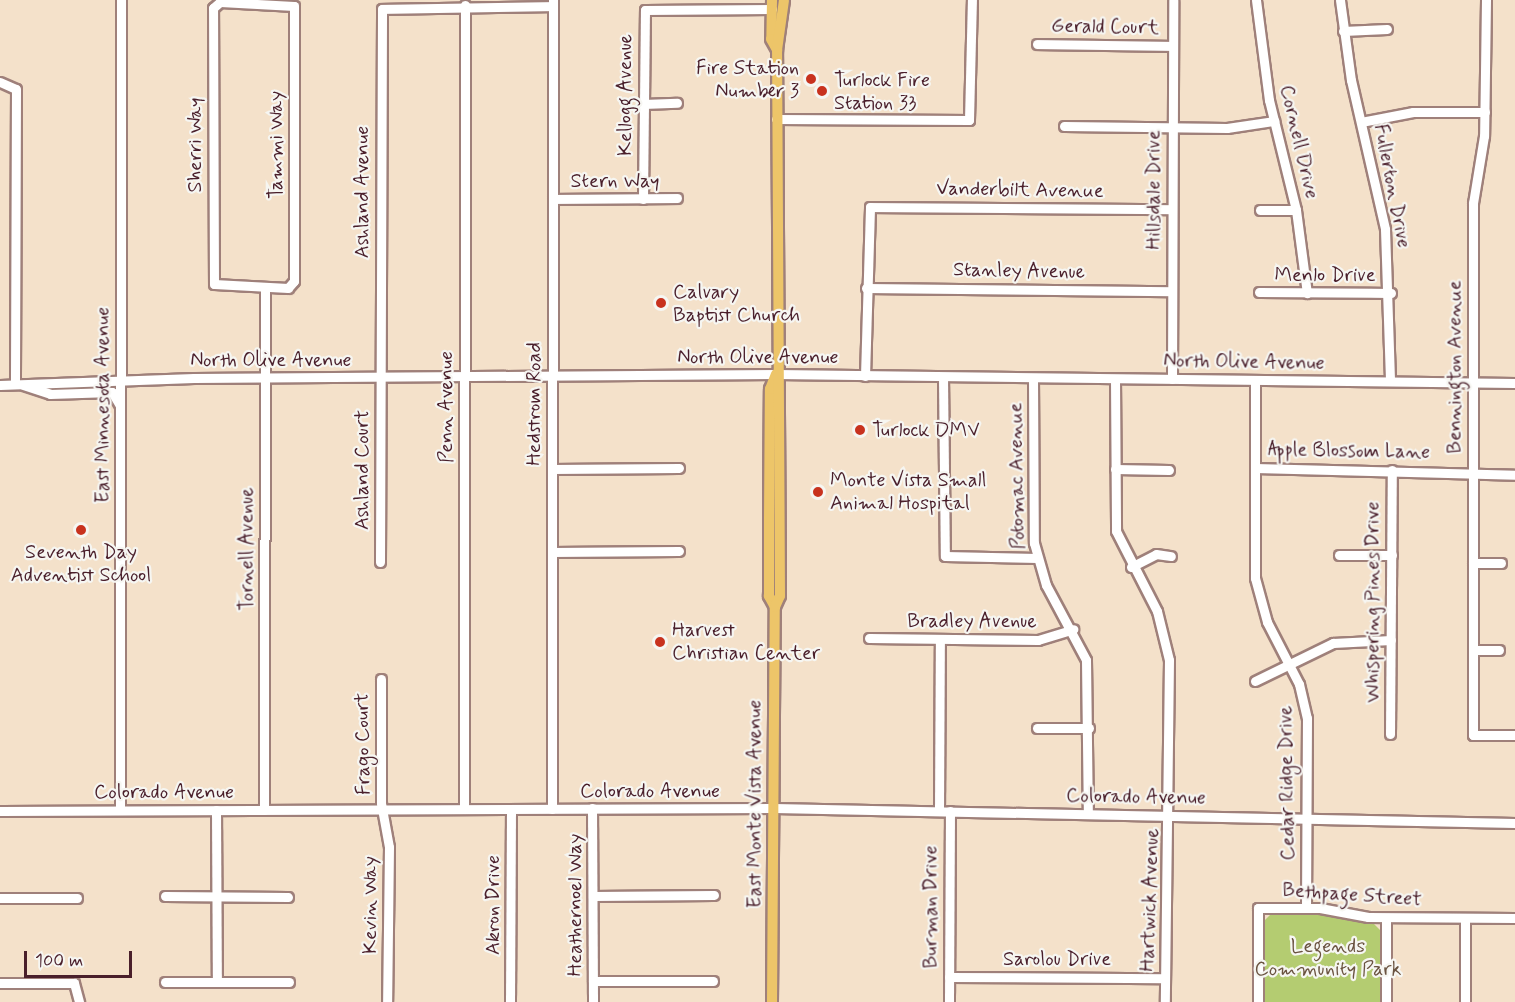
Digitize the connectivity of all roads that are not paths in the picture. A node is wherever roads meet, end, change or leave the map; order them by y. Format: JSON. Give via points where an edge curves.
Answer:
{"nodes":[{"id":1,"x":121,"y":0,"type":"edge"},
{"id":2,"x":784,"y":0,"type":"edge"},
{"id":3,"x":972,"y":0,"type":"edge"},
{"id":4,"x":1173,"y":0,"type":"edge"},
{"id":5,"x":1256,"y":0,"type":"edge"},
{"id":6,"x":1340,"y":0,"type":"edge"},
{"id":7,"x":1486,"y":0,"type":"edge"},
{"id":8,"x":215,"y":3,"type":"joint"},
{"id":9,"x":553,"y":3,"type":"edge"},
{"id":10,"x":772,"y":4,"type":"edge"},
{"id":11,"x":465,"y":6,"type":"junction"},
{"id":12,"x":1387,"y":30,"type":"dead end"},
{"id":13,"x":1343,"y":31,"type":"junction"},
{"id":14,"x":1037,"y":44,"type":"dead end"},
{"id":15,"x":1173,"y":46,"type":"junction"},
{"id":16,"x":777,"y":50,"type":"junction"},
{"id":17,"x":0,"y":82,"type":"edge"},
{"id":18,"x":677,"y":103,"type":"dead end"},
{"id":19,"x":643,"y":104,"type":"junction"},
{"id":20,"x":1485,"y":112,"type":"junction"},
{"id":21,"x":776,"y":119,"type":"junction"},
{"id":22,"x":1274,"y":121,"type":"junction"},
{"id":23,"x":1361,"y":122,"type":"junction"},
{"id":24,"x":1064,"y":126,"type":"dead end"},
{"id":25,"x":1173,"y":127,"type":"junction"},
{"id":26,"x":678,"y":198,"type":"dead end"},
{"id":27,"x":553,"y":199,"type":"junction"},
{"id":28,"x":643,"y":199,"type":"junction"},
{"id":29,"x":1172,"y":209,"type":"junction"},
{"id":30,"x":1260,"y":210,"type":"dead end"},
{"id":31,"x":1296,"y":210,"type":"junction"},
{"id":32,"x":265,"y":288,"type":"junction"},
{"id":33,"x":866,"y":288,"type":"junction"},
{"id":34,"x":1172,"y":291,"type":"junction"},
{"id":35,"x":1259,"y":292,"type":"dead end"},
{"id":36,"x":1307,"y":292,"type":"junction"},
{"id":37,"x":1391,"y":293,"type":"junction"},
{"id":38,"x":776,"y":374,"type":"junction"},
{"id":39,"x":464,"y":376,"type":"junction"},
{"id":40,"x":552,"y":376,"type":"junction"},
{"id":41,"x":865,"y":376,"type":"junction"},
{"id":42,"x":380,"y":377,"type":"junction"},
{"id":43,"x":943,"y":377,"type":"junction"},
{"id":44,"x":265,"y":378,"type":"junction"},
{"id":45,"x":1033,"y":378,"type":"junction"},
{"id":46,"x":1115,"y":379,"type":"junction"},
{"id":47,"x":1172,"y":379,"type":"junction"},
{"id":48,"x":121,"y":380,"type":"junction"},
{"id":49,"x":1255,"y":381,"type":"junction"},
{"id":50,"x":1390,"y":381,"type":"junction"},
{"id":51,"x":1472,"y":382,"type":"junction"},
{"id":52,"x":1515,"y":383,"type":"edge"},
{"id":53,"x":18,"y":384,"type":"junction"},
{"id":54,"x":0,"y":385,"type":"edge"},
{"id":55,"x":121,"y":410,"type":"junction"},
{"id":56,"x":679,"y":468,"type":"dead end"},
{"id":57,"x":1255,"y":468,"type":"junction"},
{"id":58,"x":552,"y":469,"type":"junction"},
{"id":59,"x":1115,"y":469,"type":"junction"},
{"id":60,"x":1169,"y":470,"type":"dead end"},
{"id":61,"x":1392,"y":470,"type":"junction"},
{"id":62,"x":1473,"y":473,"type":"junction"},
{"id":63,"x":1515,"y":475,"type":"edge"},
{"id":64,"x":769,"y":519,"type":"junction"},
{"id":65,"x":679,"y":551,"type":"dead end"},
{"id":66,"x":552,"y":552,"type":"junction"},
{"id":67,"x":1339,"y":555,"type":"dead end"},
{"id":68,"x":1392,"y":555,"type":"junction"},
{"id":69,"x":1171,"y":556,"type":"dead end"},
{"id":70,"x":1037,"y":558,"type":"junction"},
{"id":71,"x":780,"y":561,"type":"junction"},
{"id":72,"x":380,"y":562,"type":"dead end"},
{"id":73,"x":1473,"y":563,"type":"junction"},
{"id":74,"x":1501,"y":563,"type":"dead end"},
{"id":75,"x":1131,"y":567,"type":"junction"},
{"id":76,"x":775,"y":607,"type":"junction"},
{"id":77,"x":1073,"y":629,"type":"junction"},
{"id":78,"x":869,"y":638,"type":"dead end"},
{"id":79,"x":940,"y":639,"type":"junction"},
{"id":80,"x":1391,"y":640,"type":"junction"},
{"id":81,"x":1473,"y":650,"type":"junction"},
{"id":82,"x":1499,"y":650,"type":"dead end"},
{"id":83,"x":1288,"y":663,"type":"junction"},
{"id":84,"x":381,"y":679,"type":"dead end"},
{"id":85,"x":1255,"y":681,"type":"dead end"},
{"id":86,"x":1037,"y":728,"type":"dead end"},
{"id":87,"x":1089,"y":728,"type":"junction"},
{"id":88,"x":1390,"y":734,"type":"dead end"},
{"id":89,"x":1515,"y":735,"type":"edge"},
{"id":90,"x":592,"y":808,"type":"junction"},
{"id":91,"x":774,"y":808,"type":"junction"},
{"id":92,"x":383,"y":809,"type":"junction"},
{"id":93,"x":464,"y":809,"type":"junction"},
{"id":94,"x":511,"y":809,"type":"junction"},
{"id":95,"x":552,"y":809,"type":"junction"},
{"id":96,"x":120,"y":810,"type":"junction"},
{"id":97,"x":216,"y":810,"type":"junction"},
{"id":98,"x":264,"y":810,"type":"junction"},
{"id":99,"x":0,"y":811,"type":"edge"},
{"id":100,"x":939,"y":811,"type":"junction"},
{"id":101,"x":950,"y":812,"type":"junction"},
{"id":102,"x":1088,"y":813,"type":"junction"},
{"id":103,"x":1170,"y":815,"type":"junction"},
{"id":104,"x":1306,"y":818,"type":"junction"},
{"id":105,"x":1515,"y":823,"type":"edge"},
{"id":106,"x":714,"y":895,"type":"dead end"},
{"id":107,"x":165,"y":896,"type":"dead end"},
{"id":108,"x":216,"y":896,"type":"junction"},
{"id":109,"x":593,"y":896,"type":"junction"},
{"id":110,"x":288,"y":897,"type":"dead end"},
{"id":111,"x":0,"y":898,"type":"edge"},
{"id":112,"x":77,"y":898,"type":"dead end"},
{"id":113,"x":1306,"y":907,"type":"junction"},
{"id":114,"x":1386,"y":918,"type":"junction"},
{"id":115,"x":1465,"y":918,"type":"junction"},
{"id":116,"x":1515,"y":918,"type":"edge"},
{"id":117,"x":949,"y":977,"type":"junction"},
{"id":118,"x":1166,"y":978,"type":"junction"},
{"id":119,"x":593,"y":981,"type":"junction"},
{"id":120,"x":713,"y":981,"type":"dead end"},
{"id":121,"x":165,"y":982,"type":"dead end"},
{"id":122,"x":217,"y":982,"type":"junction"},
{"id":123,"x":289,"y":982,"type":"dead end"},
{"id":124,"x":0,"y":983,"type":"edge"},
{"id":125,"x":79,"y":1002,"type":"edge"},
{"id":126,"x":387,"y":1002,"type":"edge"},
{"id":127,"x":510,"y":1002,"type":"edge"},
{"id":128,"x":593,"y":1002,"type":"edge"},
{"id":129,"x":772,"y":1002,"type":"edge"},
{"id":130,"x":949,"y":1002,"type":"edge"},
{"id":131,"x":1165,"y":1002,"type":"edge"},
{"id":132,"x":1258,"y":1002,"type":"edge"},
{"id":133,"x":1386,"y":1002,"type":"edge"},
{"id":134,"x":1465,"y":1002,"type":"edge"}],
"edges":[{"from":1,"to":48,"type":"street","name":"East Minnesota Avenue"},
{"from":2,"to":16,"type":"main road","name":"East Monte Vista Avenue"},
{"from":3,"to":21,"type":"street","via":[[969,120]]},
{"from":4,"to":15,"type":"street","name":"Hillsdale Drive"},
{"from":5,"to":22,"type":"street","name":"Cornell Drive"},
{"from":6,"to":13,"type":"street","name":"Fullerton Drive"},
{"from":7,"to":20,"type":"street","name":"Bennington Avenue"},
{"from":8,"to":32,"type":"street","name":"Sherri Way","via":[[215,287]]},
{"from":8,"to":32,"type":"street","name":"Tammi Way","via":[[293,4],[292,286]]},
{"from":9,"to":11,"type":"street"},
{"from":9,"to":27,"type":"street","name":"Hedstrom Road"},
{"from":10,"to":16,"type":"main road","name":"East Monte Vista Avenue","via":[[771,39]]},
{"from":10,"to":19,"type":"street","name":"Kellogg Avenue","via":[[645,10]]},
{"from":11,"to":39,"type":"street","name":"Penn Avenue"},
{"from":11,"to":42,"type":"street","name":"Ashland Avenue","via":[[382,8]]},
{"from":12,"to":13,"type":"street"},
{"from":13,"to":23,"type":"street","name":"Fullerton Drive"},
{"from":14,"to":15,"type":"street","name":"Gerald Court"},
{"from":15,"to":25,"type":"street","name":"Hillsdale Drive"},
{"from":16,"to":21,"type":"main road","name":"East Monte Vista Avenue"},
{"from":17,"to":53,"type":"street","via":[[16,89]]},
{"from":18,"to":19,"type":"street"},
{"from":19,"to":28,"type":"street","name":"Kellogg Avenue"},
{"from":20,"to":23,"type":"street","via":[[1413,112]]},
{"from":20,"to":51,"type":"street","name":"Bennington Avenue","via":[[1473,203]]},
{"from":21,"to":38,"type":"main road","name":"East Monte Vista Avenue"},
{"from":22,"to":25,"type":"street","via":[[1236,128]]},
{"from":22,"to":31,"type":"street","name":"Cornell Drive"},
{"from":23,"to":37,"type":"street","name":"Fullerton Drive","via":[[1383,218]]},
{"from":24,"to":25,"type":"street"},
{"from":25,"to":29,"type":"street","name":"Hillsdale Drive"},
{"from":26,"to":28,"type":"street","name":"Stern Way"},
{"from":27,"to":28,"type":"street","name":"Stern Way"},
{"from":27,"to":40,"type":"street","name":"Hedstrom Road"},
{"from":29,"to":33,"type":"street","name":"Vanderbilt Avenue","via":[[868,208]]},
{"from":29,"to":34,"type":"street","name":"Hillsdale Drive"},
{"from":30,"to":31,"type":"street"},
{"from":31,"to":36,"type":"street","name":"Cornell Drive"},
{"from":32,"to":44,"type":"street","name":"Tornell Avenue"},
{"from":33,"to":34,"type":"street","name":"Stanley Avenue"},
{"from":33,"to":41,"type":"street"},
{"from":34,"to":47,"type":"street","name":"Hillsdale Drive"},
{"from":35,"to":36,"type":"street","name":"Menlo Drive"},
{"from":36,"to":37,"type":"street","name":"Menlo Drive"},
{"from":37,"to":50,"type":"street","name":"Fullerton Drive"},
{"from":38,"to":40,"type":"street","name":"North Olive Avenue"},
{"from":38,"to":41,"type":"street","name":"North Olive Avenue"},
{"from":38,"to":64,"type":"main road","name":"East Monte Vista Avenue","via":[[770,389]]},
{"from":38,"to":71,"type":"main road","name":"East Monte Vista Avenue","via":[[781,389]]},
{"from":39,"to":40,"type":"street","name":"North Olive Avenue"},
{"from":39,"to":42,"type":"street","name":"North Olive Avenue"},
{"from":39,"to":93,"type":"street","name":"Penn Avenue"},
{"from":40,"to":58,"type":"street","name":"Hedstrom Road"},
{"from":41,"to":43,"type":"street","name":"North Olive Avenue"},
{"from":42,"to":44,"type":"street","name":"North Olive Avenue"},
{"from":42,"to":72,"type":"street","name":"Ashland Court"},
{"from":43,"to":45,"type":"street","name":"North Olive Avenue"},
{"from":43,"to":70,"type":"street","via":[[945,556]]},
{"from":44,"to":48,"type":"street","name":"North Olive Avenue"},
{"from":44,"to":98,"type":"street","name":"Tornell Avenue"},
{"from":45,"to":46,"type":"street","name":"North Olive Avenue"},
{"from":45,"to":70,"type":"street","name":"Potomac Avenue"},
{"from":46,"to":47,"type":"street","name":"North Olive Avenue"},
{"from":46,"to":59,"type":"street","name":"Hartwick Avenue"},
{"from":47,"to":49,"type":"street","name":"North Olive Avenue"},
{"from":48,"to":53,"type":"street","name":"North Olive Avenue"},
{"from":48,"to":55,"type":"street","name":"East Minnesota Avenue"},
{"from":49,"to":50,"type":"street","name":"North Olive Avenue"},
{"from":49,"to":57,"type":"street","name":"Cedar Ridge Drive"},
{"from":50,"to":51,"type":"street","name":"North Olive Avenue"},
{"from":51,"to":52,"type":"street","name":"North Olive Avenue"},
{"from":51,"to":62,"type":"street","name":"Bennington Avenue"},
{"from":53,"to":54,"type":"street","name":"North Olive Avenue"},
{"from":53,"to":55,"type":"street","via":[[50,394],[112,392]]},
{"from":55,"to":96,"type":"street","name":"East Minnesota Avenue"},
{"from":56,"to":58,"type":"street"},
{"from":57,"to":61,"type":"street","name":"Apple Blossom Lane"},
{"from":57,"to":83,"type":"street","name":"Cedar Ridge Drive","via":[[1257,586],[1267,622]]},
{"from":58,"to":66,"type":"street","name":"Hedstrom Road"},
{"from":59,"to":60,"type":"street"},
{"from":59,"to":75,"type":"street","name":"Hartwick Avenue","via":[[1116,531]]},
{"from":61,"to":62,"type":"street","name":"Apple Blossom Lane"},
{"from":61,"to":68,"type":"street","name":"Whispering Pines Drive"},
{"from":62,"to":63,"type":"street","name":"Apple Blossom Lane"},
{"from":62,"to":73,"type":"street","name":"Bennington Avenue"},
{"from":64,"to":71,"type":"main road","via":[[774,557]]},
{"from":64,"to":76,"type":"main road","name":"East Monte Vista Avenue","via":[[769,596]]},
{"from":65,"to":66,"type":"street"},
{"from":66,"to":95,"type":"street","name":"Hedstrom Road"},
{"from":67,"to":68,"type":"street"},
{"from":68,"to":80,"type":"street","name":"Whispering Pines Drive"},
{"from":69,"to":75,"type":"street","via":[[1156,554]]},
{"from":70,"to":77,"type":"street","name":"Potomac Avenue","via":[[1054,602]]},
{"from":71,"to":76,"type":"main road","name":"East Monte Vista Avenue","via":[[780,596]]},
{"from":73,"to":74,"type":"street"},
{"from":73,"to":81,"type":"street","name":"Bennington Avenue"},
{"from":75,"to":103,"type":"street","name":"Hartwick Avenue","via":[[1156,610],[1167,647]]},
{"from":76,"to":91,"type":"main road","name":"East Monte Vista Avenue"},
{"from":77,"to":79,"type":"street","name":"Bradley Avenue","via":[[1038,640]]},
{"from":77,"to":87,"type":"street","name":"Potomac Avenue","via":[[1088,668]]},
{"from":78,"to":79,"type":"street","name":"Bradley Avenue"},
{"from":79,"to":100,"type":"street"},
{"from":80,"to":83,"type":"street","via":[[1333,643]]},
{"from":80,"to":88,"type":"street","name":"Whispering Pines Drive"},
{"from":81,"to":82,"type":"street"},
{"from":81,"to":89,"type":"street","name":"Bennington Avenue","via":[[1473,735]]},
{"from":83,"to":85,"type":"street"},
{"from":83,"to":104,"type":"street","name":"Cedar Ridge Drive","via":[[1307,718]]},
{"from":84,"to":92,"type":"street","name":"Frago Court"},
{"from":86,"to":87,"type":"street"},
{"from":87,"to":102,"type":"street","name":"Potomac Avenue"},
{"from":90,"to":91,"type":"street","name":"Colorado Avenue"},
{"from":90,"to":95,"type":"street","name":"Colorado Avenue"},
{"from":90,"to":109,"type":"street","name":"Heathernoel Way"},
{"from":91,"to":100,"type":"street","name":"Colorado Avenue"},
{"from":91,"to":129,"type":"main road","name":"East Monte Vista Avenue"},
{"from":92,"to":93,"type":"street","name":"Colorado Avenue"},
{"from":92,"to":98,"type":"street","name":"Colorado Avenue"},
{"from":92,"to":126,"type":"street","name":"Kevin Way","via":[[388,847]]},
{"from":93,"to":94,"type":"street","name":"Colorado Avenue"},
{"from":94,"to":95,"type":"street","name":"Colorado Avenue"},
{"from":94,"to":127,"type":"street","name":"Akron Drive"},
{"from":96,"to":97,"type":"street","name":"Colorado Avenue"},
{"from":96,"to":99,"type":"street","name":"Colorado Avenue"},
{"from":97,"to":98,"type":"street","name":"Colorado Avenue"},
{"from":97,"to":108,"type":"street"},
{"from":100,"to":101,"type":"street","name":"Colorado Avenue"},
{"from":101,"to":102,"type":"street","name":"Colorado Avenue"},
{"from":101,"to":117,"type":"street","name":"Burman Drive"},
{"from":102,"to":103,"type":"street","name":"Colorado Avenue"},
{"from":103,"to":104,"type":"street","name":"Colorado Avenue"},
{"from":103,"to":118,"type":"street","name":"Hartwick Avenue"},
{"from":104,"to":105,"type":"street","name":"Colorado Avenue"},
{"from":104,"to":113,"type":"street","name":"Cedar Ridge Drive"},
{"from":106,"to":109,"type":"street"},
{"from":107,"to":108,"type":"street"},
{"from":108,"to":110,"type":"street"},
{"from":108,"to":122,"type":"street"},
{"from":109,"to":119,"type":"street","name":"Heathernoel Way"},
{"from":111,"to":112,"type":"street"},
{"from":113,"to":114,"type":"street","name":"Bethpage Street"},
{"from":113,"to":132,"type":"street","name":"Bethpage Street","via":[[1258,908]]},
{"from":114,"to":115,"type":"street","name":"Bethpage Street"},
{"from":114,"to":133,"type":"street"},
{"from":115,"to":116,"type":"street","name":"Bethpage Street"},
{"from":115,"to":134,"type":"street"},
{"from":117,"to":118,"type":"street","name":"Sarolou Drive"},
{"from":117,"to":130,"type":"street","name":"Burman Drive"},
{"from":118,"to":131,"type":"street","name":"Hartwick Avenue"},
{"from":119,"to":120,"type":"street"},
{"from":119,"to":128,"type":"street","name":"Heathernoel Way"},
{"from":121,"to":122,"type":"street"},
{"from":122,"to":123,"type":"street"},
{"from":124,"to":125,"type":"street","via":[[77,984]]}]}
